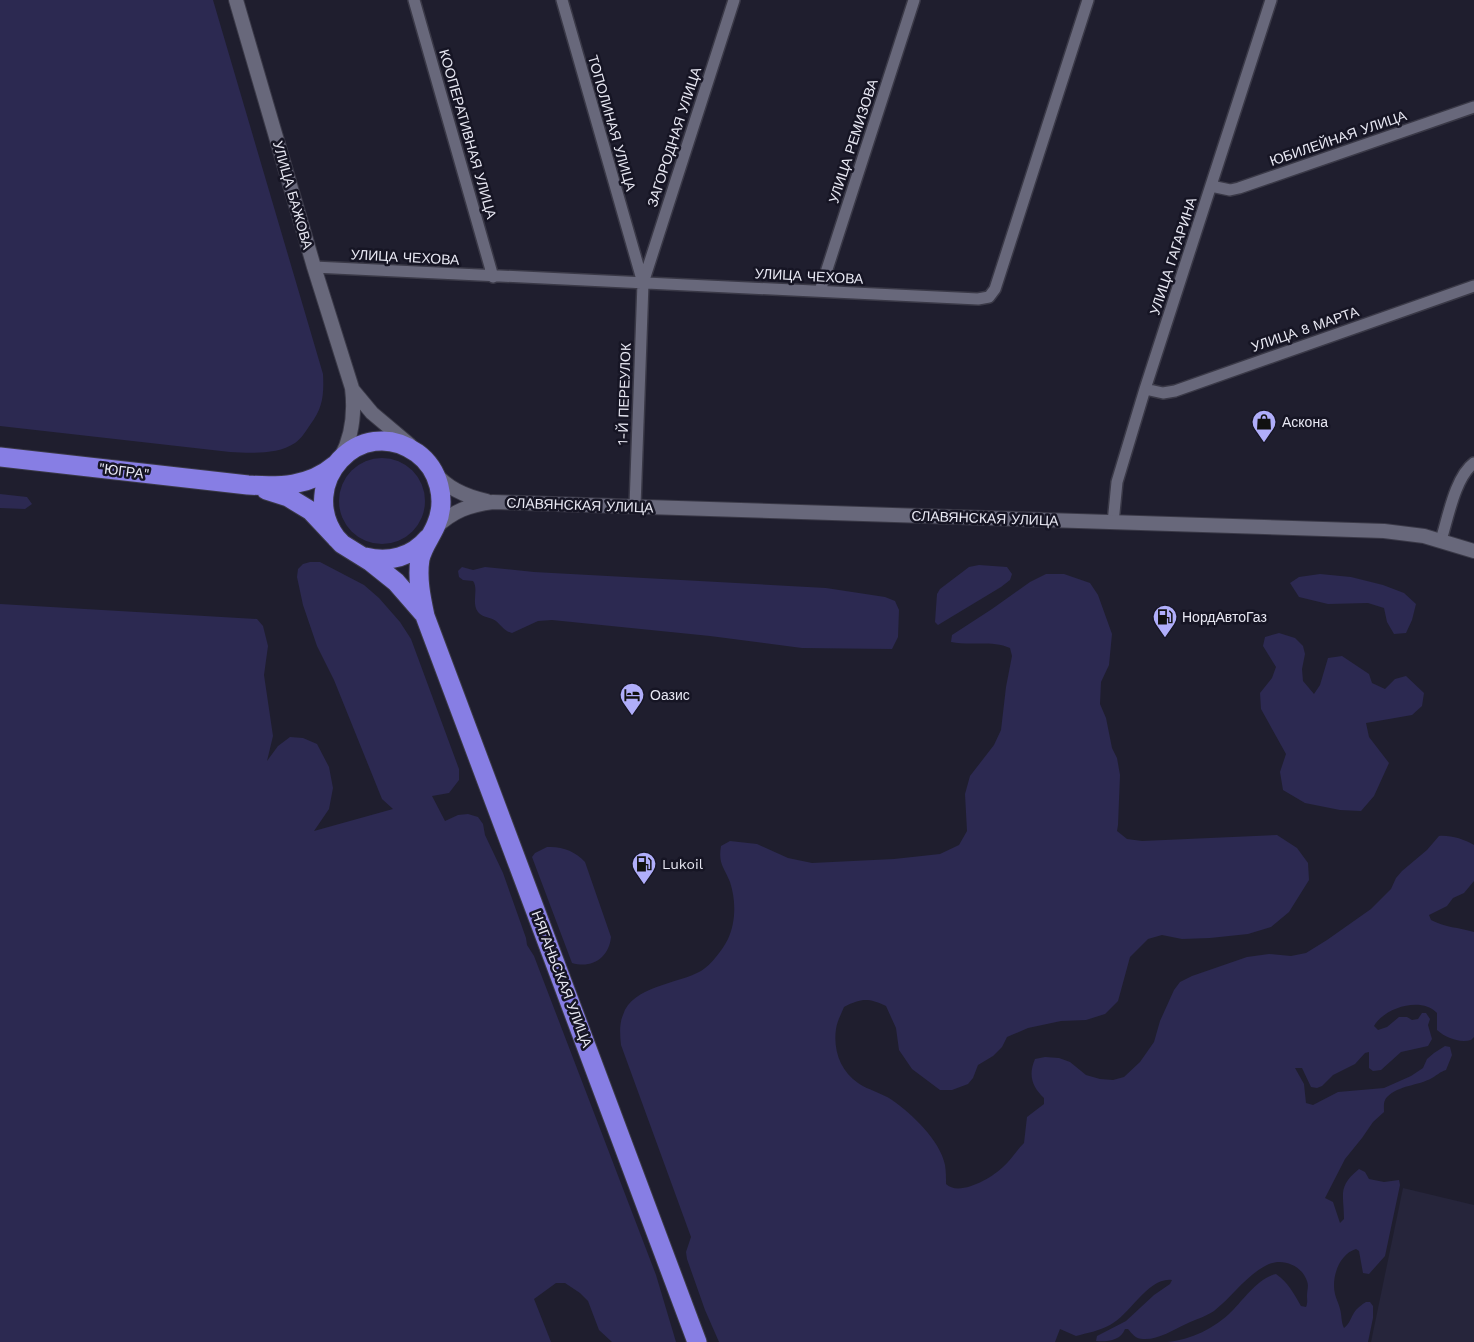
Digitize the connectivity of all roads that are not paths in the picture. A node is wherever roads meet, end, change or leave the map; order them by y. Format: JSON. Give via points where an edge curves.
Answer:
{"nodes":[{"id":1,"x":236,"y":0,"type":"edge"},
{"id":2,"x":414,"y":0,"type":"edge"},
{"id":3,"x":562,"y":0,"type":"edge"},
{"id":4,"x":734,"y":0,"type":"edge"},
{"id":5,"x":914,"y":0,"type":"edge"},
{"id":6,"x":1088,"y":0,"type":"edge"},
{"id":7,"x":1271,"y":0,"type":"edge"},
{"id":8,"x":1474,"y":106,"type":"edge"},
{"id":9,"x":1211,"y":186,"type":"junction"},
{"id":10,"x":314,"y":267,"type":"junction"},
{"id":11,"x":493,"y":277,"type":"junction"},
{"id":12,"x":642,"y":283,"type":"junction"},
{"id":13,"x":1474,"y":286,"type":"edge"},
{"id":14,"x":820,"y":291,"type":"junction"},
{"id":15,"x":352,"y":388,"type":"junction"},
{"id":16,"x":1146,"y":389,"type":"junction"},
{"id":17,"x":0,"y":457,"type":"edge"},
{"id":18,"x":338,"y":462,"type":"junction"},
{"id":19,"x":1474,"y":463,"type":"edge"},
{"id":20,"x":428,"y":465,"type":"junction"},
{"id":21,"x":248,"y":486,"type":"junction"},
{"id":22,"x":493,"y":502,"type":"junction"},
{"id":23,"x":635,"y":506,"type":"junction"},
{"id":24,"x":1113,"y":522,"type":"junction"},
{"id":25,"x":431,"y":533,"type":"junction"},
{"id":26,"x":337,"y":539,"type":"junction"},
{"id":27,"x":1441,"y":540,"type":"junction"},
{"id":28,"x":1474,"y":551,"type":"edge"},
{"id":29,"x":359,"y":555,"type":"junction"},
{"id":30,"x":425,"y":616,"type":"junction"},
{"id":31,"x":697,"y":1342,"type":"edge"}],
"edges":[{"from":1,"to":10,"type":"street","name":"УЛИЦА БАЖОВА"},
{"from":2,"to":11,"type":"street","name":"КООПЕРАТИВНАЯ УЛИЦА"},
{"from":3,"to":12,"type":"street","name":"ТОПОЛИНАЯ УЛИЦА"},
{"from":4,"to":12,"type":"street","name":"ЗАГОРОДНАЯ УЛИЦА"},
{"from":5,"to":14,"type":"street","name":"УЛИЦА РЕМИЗОВА"},
{"from":6,"to":14,"type":"street","name":"УЛИЦА ЧЕХОВА","via":[[995,289],[989,297]]},
{"from":7,"to":9,"type":"street","name":"УЛИЦА ГАГАРИНА"},
{"from":8,"to":9,"type":"street","name":"ЮБИЛЕЙНАЯ УЛИЦА","via":[[1239,188],[1230,190]]},
{"from":9,"to":16,"type":"street","name":"УЛИЦА ГАГАРИНА"},
{"from":10,"to":11,"type":"street","name":"УЛИЦА ЧЕХОВА"},
{"from":10,"to":15,"type":"street","name":"УЛИЦА БАЖОВА"},
{"from":11,"to":12,"type":"street","name":"УЛИЦА ЧЕХОВА"},
{"from":12,"to":14,"type":"street","name":"УЛИЦА ЧЕХОВА"},
{"from":12,"to":23,"type":"street","name":"1-Й ПЕРЕУЛОК"},
{"from":13,"to":16,"type":"street","name":"УЛИЦА 8 МАРТА","via":[[1175,391],[1163,393]]},
{"from":15,"to":18,"type":"street","via":[[352,429]]},
{"from":15,"to":20,"type":"street","via":[[372,414]]},
{"from":16,"to":24,"type":"street","name":"УЛИЦА ГАГАРИНА","via":[[1117,482]]},
{"from":17,"to":21,"type":"highway","name":"\"ЮГРА\""},
{"from":18,"to":20,"type":"highway","via":[[359,447],[381,442],[404,446]]},
{"from":18,"to":21,"type":"highway","via":[[326,472],[300,484]]},
{"from":18,"to":26,"type":"highway","via":[[326,482],[323,502],[327,522]]},
{"from":19,"to":27,"type":"street","via":[[1458,486]]},
{"from":20,"to":22,"type":"street","via":[[460,492]]},
{"from":20,"to":25,"type":"highway","via":[[439,485],[441,501],[439,517]]},
{"from":21,"to":26,"type":"highway","via":[[277,493],[300,504]]},
{"from":22,"to":23,"type":"street","name":"СЛАВЯНСКАЯ УЛИЦА"},
{"from":22,"to":25,"type":"street","via":[[457,511]]},
{"from":23,"to":24,"type":"street","name":"СЛАВЯНСКАЯ УЛИЦА"},
{"from":24,"to":27,"type":"street","name":"СЛАВЯНСКАЯ УЛИЦА","via":[[1384,531]]},
{"from":25,"to":29,"type":"highway","via":[[416,549],[398,558],[378,560]]},
{"from":25,"to":30,"type":"highway","via":[[419,567]]},
{"from":26,"to":29,"type":"highway"},
{"from":27,"to":28,"type":"street","name":"СЛАВЯНСКАЯ УЛИЦА"},
{"from":29,"to":30,"type":"highway","via":[[396,582]]},
{"from":30,"to":31,"type":"highway","name":"НЯГАНЬСКАЯ УЛИЦА"}]}
